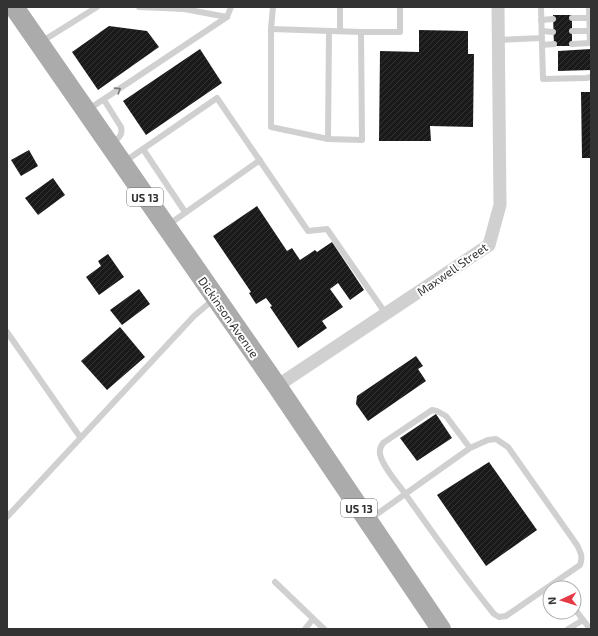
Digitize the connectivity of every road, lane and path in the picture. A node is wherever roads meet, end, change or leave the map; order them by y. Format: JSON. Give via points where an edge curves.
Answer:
{"nodes":[{"id":1,"x":14,"y":7,"type":"edge"},
{"id":2,"x":98,"y":7,"type":"edge"},
{"id":3,"x":139,"y":7,"type":"edge"},
{"id":4,"x":231,"y":7,"type":"edge"},
{"id":5,"x":273,"y":7,"type":"edge"},
{"id":6,"x":340,"y":7,"type":"edge"},
{"id":7,"x":400,"y":7,"type":"edge"},
{"id":8,"x":498,"y":7,"type":"edge"},
{"id":9,"x":541,"y":7,"type":"edge"},
{"id":10,"x":589,"y":7,"type":"edge"},
{"id":11,"x":227,"y":17,"type":"junction"},
{"id":12,"x":572,"y":18,"type":"dead end"},
{"id":13,"x":589,"y":18,"type":"junction"},
{"id":14,"x":553,"y":19,"type":"dead end"},
{"id":15,"x":541,"y":20,"type":"junction"},
{"id":16,"x":272,"y":29,"type":"junction"},
{"id":17,"x":329,"y":31,"type":"junction"},
{"id":18,"x":340,"y":31,"type":"junction"},
{"id":19,"x":572,"y":31,"type":"dead end"},
{"id":20,"x":589,"y":31,"type":"junction"},
{"id":21,"x":361,"y":32,"type":"junction"},
{"id":22,"x":553,"y":32,"type":"dead end"},
{"id":23,"x":542,"y":35,"type":"junction"},
{"id":24,"x":498,"y":40,"type":"junction"},
{"id":25,"x":38,"y":43,"type":"junction"},
{"id":26,"x":554,"y":44,"type":"dead end"},
{"id":27,"x":572,"y":44,"type":"dead end"},
{"id":28,"x":590,"y":44,"type":"edge"},
{"id":29,"x":542,"y":45,"type":"junction"},
{"id":30,"x":591,"y":77,"type":"edge"},
{"id":31,"x":104,"y":100,"type":"junction"},
{"id":32,"x":86,"y":112,"type":"junction"},
{"id":33,"x":328,"y":139,"type":"junction"},
{"id":34,"x":109,"y":145,"type":"junction"},
{"id":35,"x":143,"y":149,"type":"junction"},
{"id":36,"x":260,"y":160,"type":"junction"},
{"id":37,"x":122,"y":164,"type":"junction"},
{"id":38,"x":185,"y":212,"type":"junction"},
{"id":39,"x":166,"y":227,"type":"junction"},
{"id":40,"x":215,"y":298,"type":"junction"},
{"id":41,"x":386,"y":314,"type":"junction"},
{"id":42,"x":7,"y":332,"type":"edge"},
{"id":43,"x":277,"y":386,"type":"junction"},
{"id":44,"x":80,"y":437,"type":"junction"},
{"id":45,"x":470,"y":448,"type":"junction"},
{"id":46,"x":405,"y":494,"type":"junction"},
{"id":47,"x":7,"y":516,"type":"edge"},
{"id":48,"x":368,"y":521,"type":"junction"},
{"id":49,"x":557,"y":580,"type":"edge"},
{"id":50,"x":275,"y":582,"type":"dead end"},
{"id":51,"x":542,"y":590,"type":"edge"},
{"id":52,"x":314,"y":619,"type":"junction"},
{"id":53,"x":583,"y":620,"type":"joint"},
{"id":54,"x":305,"y":629,"type":"edge"},
{"id":55,"x":324,"y":629,"type":"edge"},
{"id":56,"x":441,"y":629,"type":"edge"},
{"id":57,"x":568,"y":629,"type":"edge"},
{"id":58,"x":590,"y":629,"type":"edge"}],
"edges":[{"from":1,"to":25,"type":"main road","name":"Dickinson Avenue","number":"US 13"},
{"from":2,"to":25,"type":"lane"},
{"from":3,"to":11,"type":"lane","via":[[184,9]]},
{"from":4,"to":11,"type":"lane"},
{"from":5,"to":16,"type":"lane"},
{"from":6,"to":18,"type":"lane"},
{"from":7,"to":21,"type":"lane","via":[[400,32]]},
{"from":8,"to":24,"type":"street","name":"Maxwell Street"},
{"from":9,"to":15,"type":"lane"},
{"from":10,"to":13,"type":"lane"},
{"from":31,"to":11,"type":"lane","one_way":true},
{"from":12,"to":13,"type":"lane"},
{"from":13,"to":20,"type":"lane"},
{"from":14,"to":15,"type":"lane"},
{"from":15,"to":23,"type":"lane"},
{"from":16,"to":17,"type":"lane"},
{"from":16,"to":33,"type":"lane","via":[[271,127]]},
{"from":17,"to":18,"type":"lane"},
{"from":17,"to":33,"type":"lane"},
{"from":18,"to":21,"type":"lane"},
{"from":19,"to":20,"type":"lane"},
{"from":20,"to":28,"type":"lane"},
{"from":21,"to":33,"type":"lane","via":[[362,140]]},
{"from":22,"to":23,"type":"lane"},
{"from":23,"to":24,"type":"lane"},
{"from":23,"to":29,"type":"lane"},
{"from":24,"to":41,"type":"street","name":"Maxwell Street","via":[[500,205],[489,245]]},
{"from":25,"to":32,"type":"main road","name":"Dickinson Avenue","number":"US 13"},
{"from":26,"to":29,"type":"lane"},
{"from":27,"to":28,"type":"lane"},
{"from":29,"to":30,"type":"lane","via":[[543,79]]},
{"from":31,"to":32,"type":"lane"},
{"from":31,"to":34,"type":"lane","via":[[122,131]]},
{"from":32,"to":34,"type":"main road","name":"Dickinson Avenue","number":"US 13"},
{"from":34,"to":37,"type":"main road","name":"Dickinson Avenue","number":"US 13"},
{"from":35,"to":36,"type":"lane","via":[[217,98]]},
{"from":35,"to":37,"type":"lane"},
{"from":35,"to":38,"type":"lane"},
{"from":36,"to":38,"type":"lane"},
{"from":36,"to":41,"type":"lane","via":[[308,231],[327,230]]},
{"from":37,"to":39,"type":"main road","name":"Dickinson Avenue","number":"US 13"},
{"from":38,"to":39,"type":"lane"},
{"from":39,"to":40,"type":"main road","name":"Dickinson Avenue","number":"US 13"},
{"from":40,"to":43,"type":"main road","name":"Dickinson Avenue","number":"US 13"},
{"from":40,"to":44,"type":"lane","via":[[194,316]]},
{"from":41,"to":43,"type":"street","name":"Maxwell Street"},
{"from":42,"to":44,"type":"lane"},
{"from":43,"to":48,"type":"main road","name":"Dickinson Avenue","number":"US 13"},
{"from":44,"to":47,"type":"lane"},
{"from":45,"to":46,"type":"lane"},
{"from":45,"to":46,"type":"lane","via":[[446,416],[432,410],[384,442],[380,454],[384,464]]},
{"from":45,"to":49,"type":"lane","via":[[496,439],[508,447],[577,545],[582,554],[580,565]]},
{"from":46,"to":48,"type":"lane"},
{"from":46,"to":51,"type":"lane","via":[[469,584],[494,614],[499,617],[506,616]]},
{"from":48,"to":56,"type":"main road","name":"Dickinson Avenue","number":"US 13"},
{"from":50,"to":52,"type":"lane"},
{"from":52,"to":54,"type":"lane"},
{"from":52,"to":55,"type":"lane"},
{"from":53,"to":57,"type":"lane"},
{"from":53,"to":58,"type":"lane"}]}
